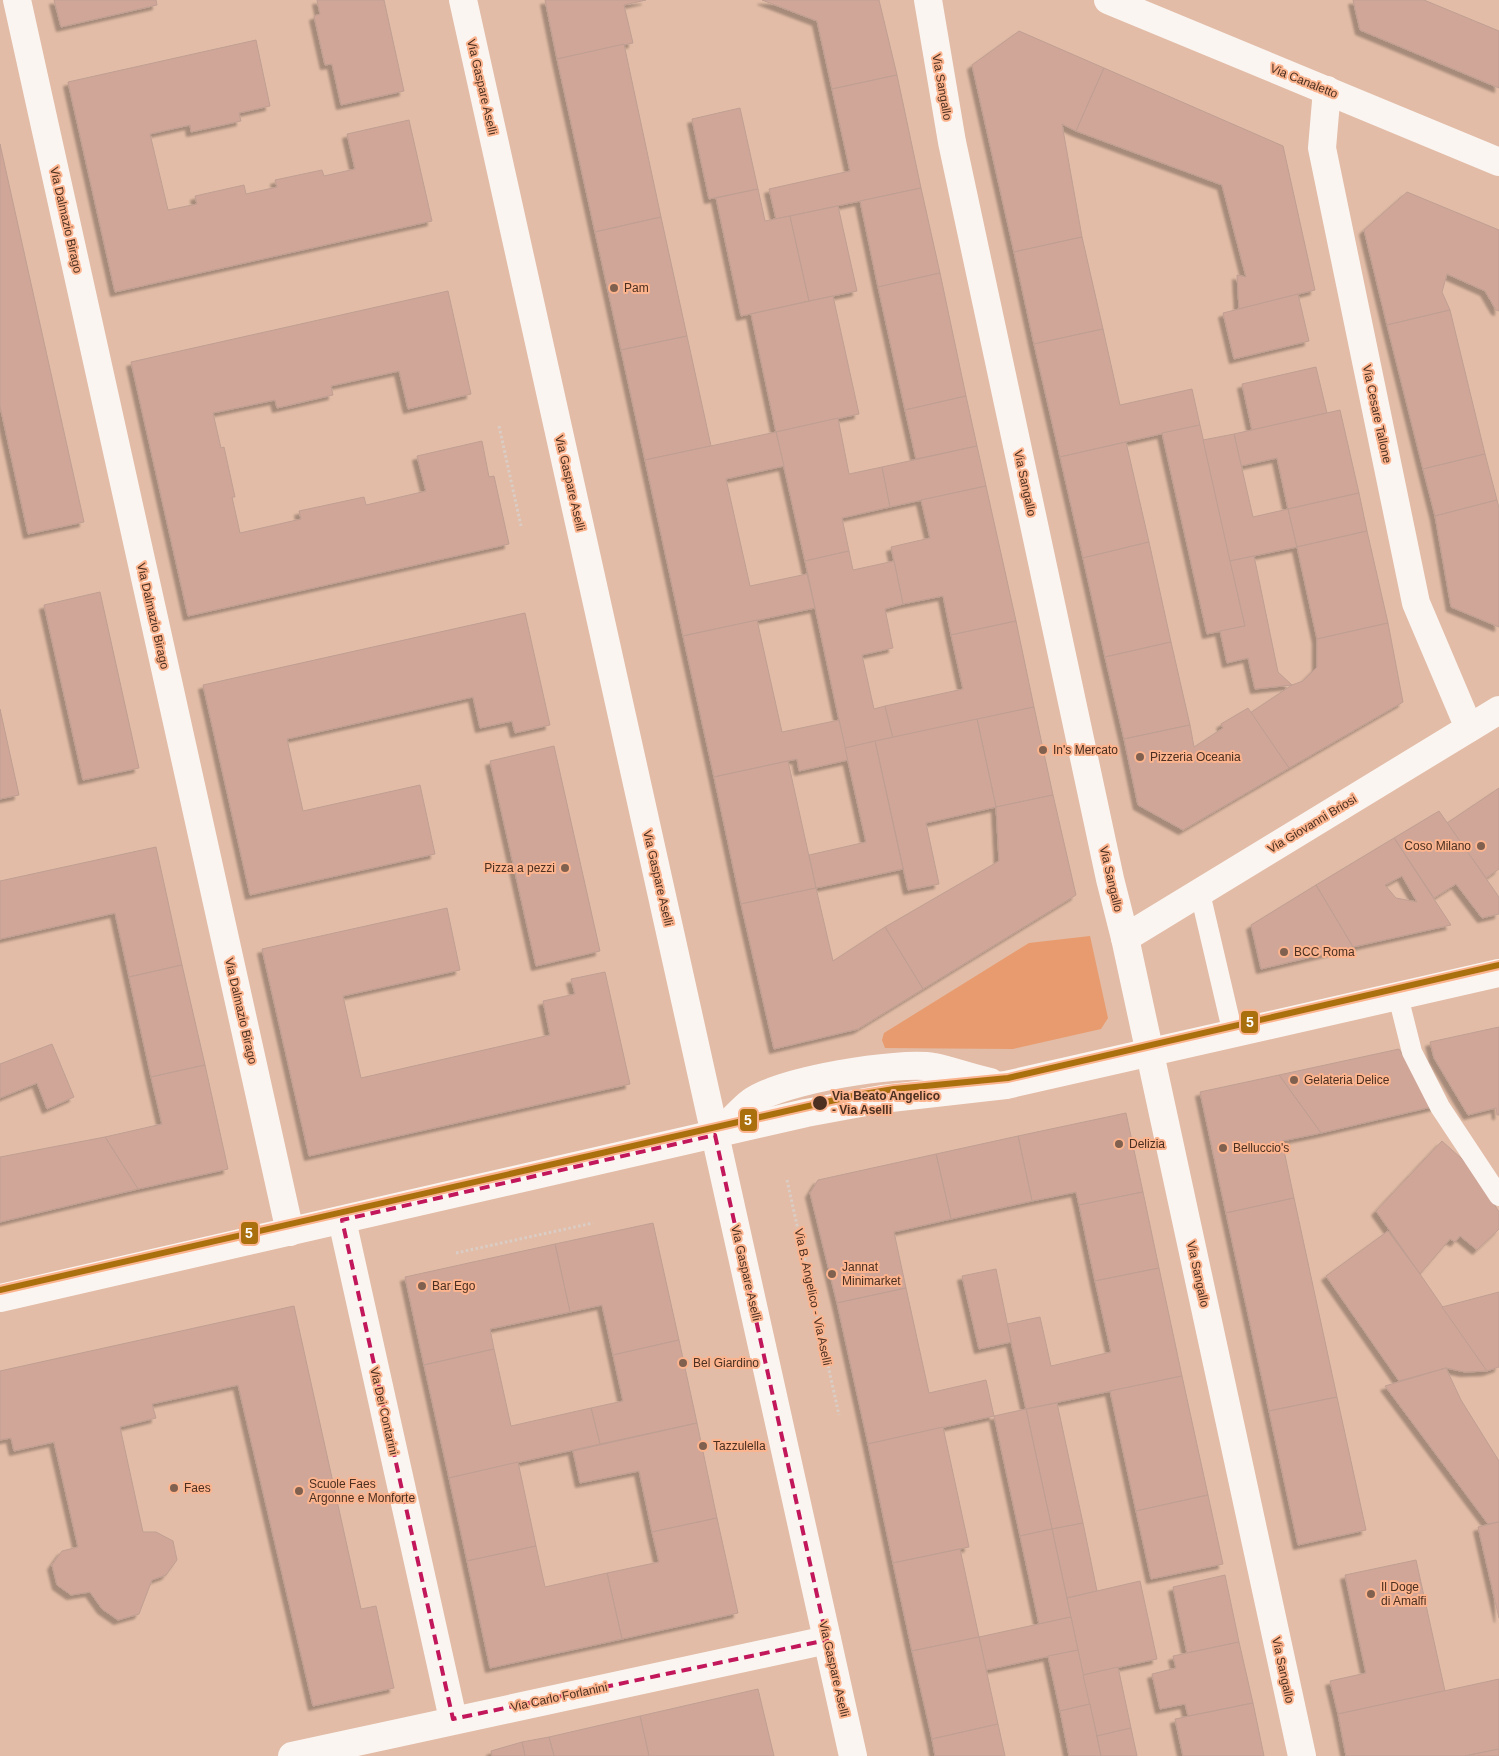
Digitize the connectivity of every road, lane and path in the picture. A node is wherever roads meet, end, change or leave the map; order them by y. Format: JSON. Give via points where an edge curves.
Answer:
{"nodes":[{"id":1,"x":17,"y":0,"type":"edge"},
{"id":2,"x":463,"y":0,"type":"edge"},
{"id":3,"x":928,"y":0,"type":"edge"},
{"id":4,"x":1108,"y":0,"type":"edge"},
{"id":5,"x":1327,"y":90,"type":"junction"},
{"id":6,"x":1499,"y":162,"type":"edge"},
{"id":7,"x":499,"y":426,"type":"dead end"},
{"id":8,"x":521,"y":526,"type":"dead end"},
{"id":9,"x":1499,"y":710,"type":"edge"},
{"id":10,"x":1469,"y":728,"type":"junction"},
{"id":11,"x":1200,"y":892,"type":"junction"},
{"id":12,"x":1125,"y":938,"type":"junction"},
{"id":13,"x":1499,"y":973,"type":"edge"},
{"id":14,"x":1398,"y":996,"type":"junction"},
{"id":15,"x":1233,"y":1034,"type":"junction"},
{"id":16,"x":1150,"y":1052,"type":"junction"},
{"id":17,"x":715,"y":1135,"type":"junction"},
{"id":18,"x":787,"y":1180,"type":"dead end"},
{"id":19,"x":1499,"y":1196,"type":"edge"},
{"id":20,"x":342,"y":1220,"type":"junction"},
{"id":21,"x":593,"y":1223,"type":"dead end"},
{"id":22,"x":290,"y":1232,"type":"junction"},
{"id":23,"x":456,"y":1254,"type":"dead end"},
{"id":24,"x":0,"y":1298,"type":"edge"},
{"id":25,"x":839,"y":1415,"type":"dead end"},
{"id":26,"x":827,"y":1640,"type":"junction"},
{"id":27,"x":453,"y":1720,"type":"junction"},
{"id":28,"x":292,"y":1756,"type":"edge"},
{"id":29,"x":853,"y":1756,"type":"edge"},
{"id":30,"x":1302,"y":1756,"type":"edge"}],
"edges":[{"from":1,"to":22,"type":"street","name":"Via Dalmazio Birago"},
{"from":2,"to":17,"type":"street","name":"Via Gaspare Aselli"},
{"from":3,"to":12,"type":"street","name":"Via Sangallo","via":[[952,142]]},
{"from":4,"to":5,"type":"street","name":"Via Canaletto"},
{"from":5,"to":6,"type":"street","name":"Via Canaletto"},
{"from":5,"to":10,"type":"street","name":"Via Cesare Tallone","via":[[1322,148],[1416,603]]},
{"from":7,"to":8,"type":"path"},
{"from":9,"to":10,"type":"street","name":"Via Giovanni Briosi"},
{"from":10,"to":11,"type":"street","name":"Via Giovanni Briosi"},
{"from":11,"to":12,"type":"street","name":"Via Giovanni Briosi"},
{"from":11,"to":15,"type":"lane"},
{"from":12,"to":16,"type":"street","name":"Via Sangallo"},
{"from":13,"to":14,"type":"street"},
{"from":14,"to":15,"type":"street"},
{"from":14,"to":19,"type":"lane","via":[[1412,1052],[1440,1107]]},
{"from":15,"to":16,"type":"street"},
{"from":16,"to":17,"type":"street","via":[[1006,1086],[849,1104]]},
{"from":16,"to":30,"type":"street","name":"Via Sangallo"},
{"from":17,"to":20,"type":"street"},
{"from":17,"to":26,"type":"street","name":"Via Gaspare Aselli"},
{"from":18,"to":25,"type":"path","name":"Via B. Angelico - Via Aselli"},
{"from":20,"to":22,"type":"street"},
{"from":20,"to":27,"type":"street","name":"Via Dei Contarini"},
{"from":21,"to":23,"type":"path"},
{"from":22,"to":24,"type":"street"},
{"from":26,"to":27,"type":"street","name":"Via Carlo Forlanini"},
{"from":26,"to":29,"type":"street","name":"Via Gaspare Aselli"},
{"from":27,"to":28,"type":"street","name":"Via Carlo Forlanini"}]}
